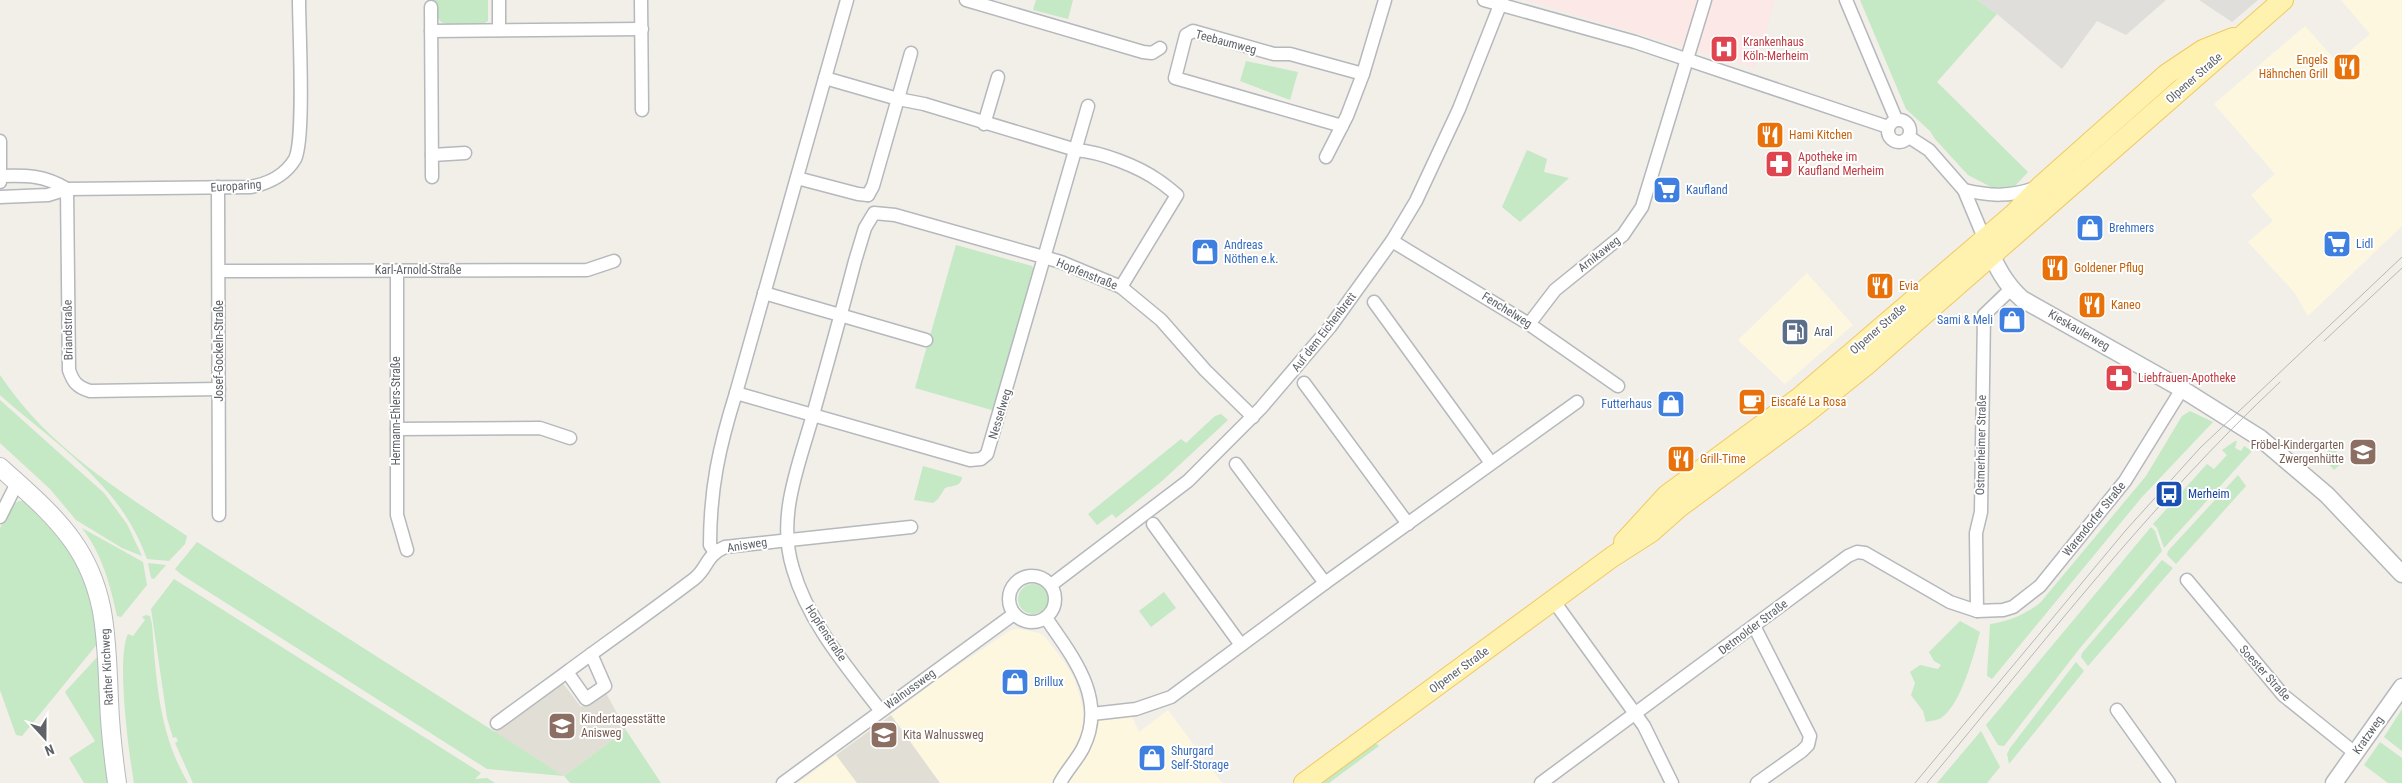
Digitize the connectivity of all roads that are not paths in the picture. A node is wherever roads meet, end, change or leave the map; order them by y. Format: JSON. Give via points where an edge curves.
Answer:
{"nodes":[{"id":1,"x":299,"y":0,"type":"edge"},
{"id":2,"x":499,"y":0,"type":"edge"},
{"id":3,"x":642,"y":0,"type":"edge"},
{"id":4,"x":847,"y":0,"type":"edge"},
{"id":5,"x":966,"y":0,"type":"edge"},
{"id":6,"x":1385,"y":0,"type":"edge"},
{"id":7,"x":1484,"y":0,"type":"edge"},
{"id":8,"x":1705,"y":0,"type":"edge"},
{"id":9,"x":1846,"y":0,"type":"edge"},
{"id":10,"x":2283,"y":0,"type":"edge"},
{"id":11,"x":1501,"y":2,"type":"edge"},
{"id":12,"x":431,"y":8,"type":"dead end"},
{"id":13,"x":642,"y":29,"type":"junction"},
{"id":14,"x":499,"y":30,"type":"junction"},
{"id":15,"x":432,"y":31,"type":"junction"},
{"id":16,"x":2241,"y":34,"type":"junction"},
{"id":17,"x":1160,"y":48,"type":"dead end"},
{"id":18,"x":911,"y":53,"type":"dead end"},
{"id":19,"x":1686,"y":60,"type":"junction"},
{"id":20,"x":1363,"y":74,"type":"junction"},
{"id":21,"x":998,"y":77,"type":"dead end"},
{"id":22,"x":825,"y":78,"type":"junction"},
{"id":23,"x":898,"y":99,"type":"junction"},
{"id":24,"x":1088,"y":106,"type":"dead end"},
{"id":25,"x":642,"y":110,"type":"dead end"},
{"id":26,"x":1892,"y":123,"type":"junction"},
{"id":27,"x":984,"y":124,"type":"junction"},
{"id":28,"x":1342,"y":126,"type":"junction"},
{"id":29,"x":1909,"y":137,"type":"junction"},
{"id":30,"x":0,"y":141,"type":"edge"},
{"id":31,"x":1076,"y":150,"type":"junction"},
{"id":32,"x":465,"y":153,"type":"dead end"},
{"id":33,"x":432,"y":155,"type":"junction"},
{"id":34,"x":1326,"y":157,"type":"dead end"},
{"id":35,"x":0,"y":176,"type":"edge"},
{"id":36,"x":432,"y":177,"type":"dead end"},
{"id":37,"x":797,"y":178,"type":"junction"},
{"id":38,"x":0,"y":182,"type":"edge"},
{"id":39,"x":2041,"y":186,"type":"junction"},
{"id":40,"x":218,"y":187,"type":"junction"},
{"id":41,"x":67,"y":189,"type":"junction"},
{"id":42,"x":1964,"y":190,"type":"junction"},
{"id":43,"x":868,"y":195,"type":"junction"},
{"id":44,"x":0,"y":197,"type":"edge"},
{"id":45,"x":874,"y":213,"type":"junction"},
{"id":46,"x":1392,"y":241,"type":"junction"},
{"id":47,"x":1988,"y":247,"type":"junction"},
{"id":48,"x":1044,"y":257,"type":"junction"},
{"id":49,"x":614,"y":261,"type":"dead end"},
{"id":50,"x":220,"y":271,"type":"junction"},
{"id":51,"x":397,"y":271,"type":"junction"},
{"id":52,"x":1121,"y":287,"type":"junction"},
{"id":53,"x":2011,"y":289,"type":"junction"},
{"id":54,"x":764,"y":294,"type":"junction"},
{"id":55,"x":1374,"y":302,"type":"dead end"},
{"id":56,"x":840,"y":315,"type":"junction"},
{"id":57,"x":1529,"y":324,"type":"junction"},
{"id":58,"x":926,"y":340,"type":"dead end"},
{"id":59,"x":1304,"y":383,"type":"dead end"},
{"id":60,"x":1618,"y":386,"type":"dead end"},
{"id":61,"x":219,"y":389,"type":"junction"},
{"id":62,"x":2182,"y":389,"type":"junction"},
{"id":63,"x":736,"y":393,"type":"junction"},
{"id":64,"x":1577,"y":402,"type":"dead end"},
{"id":65,"x":813,"y":414,"type":"junction"},
{"id":66,"x":1252,"y":417,"type":"junction"},
{"id":67,"x":397,"y":430,"type":"junction"},
{"id":68,"x":570,"y":438,"type":"dead end"},
{"id":69,"x":1491,"y":463,"type":"junction"},
{"id":70,"x":1236,"y":464,"type":"dead end"},
{"id":71,"x":0,"y":467,"type":"edge"},
{"id":72,"x":18,"y":483,"type":"junction"},
{"id":73,"x":219,"y":515,"type":"dead end"},
{"id":74,"x":0,"y":517,"type":"edge"},
{"id":75,"x":1153,"y":524,"type":"dead end"},
{"id":76,"x":1408,"y":524,"type":"junction"},
{"id":77,"x":911,"y":527,"type":"dead end"},
{"id":78,"x":786,"y":539,"type":"junction"},
{"id":79,"x":407,"y":550,"type":"dead end"},
{"id":80,"x":714,"y":552,"type":"junction"},
{"id":81,"x":2402,"y":574,"type":"edge"},
{"id":82,"x":2187,"y":580,"type":"dead end"},
{"id":83,"x":1325,"y":583,"type":"junction"},
{"id":84,"x":1051,"y":585,"type":"junction"},
{"id":85,"x":1553,"y":600,"type":"junction"},
{"id":86,"x":1978,"y":611,"type":"junction"},
{"id":87,"x":1014,"y":614,"type":"junction"},
{"id":88,"x":1046,"y":618,"type":"junction"},
{"id":89,"x":1754,"y":626,"type":"junction"},
{"id":90,"x":1241,"y":645,"type":"junction"},
{"id":91,"x":591,"y":654,"type":"junction"},
{"id":92,"x":567,"y":672,"type":"junction"},
{"id":93,"x":2402,"y":687,"type":"edge"},
{"id":94,"x":880,"y":710,"type":"junction"},
{"id":95,"x":2117,"y":710,"type":"dead end"},
{"id":96,"x":1092,"y":714,"type":"junction"},
{"id":97,"x":1633,"y":714,"type":"junction"},
{"id":98,"x":497,"y":723,"type":"dead end"},
{"id":99,"x":2355,"y":753,"type":"junction"},
{"id":100,"x":117,"y":783,"type":"edge"},
{"id":101,"x":783,"y":783,"type":"edge"},
{"id":102,"x":1060,"y":783,"type":"edge"},
{"id":103,"x":1304,"y":783,"type":"edge"},
{"id":104,"x":1541,"y":783,"type":"edge"},
{"id":105,"x":1672,"y":783,"type":"edge"},
{"id":106,"x":1757,"y":783,"type":"edge"},
{"id":107,"x":2170,"y":783,"type":"edge"},
{"id":108,"x":2334,"y":783,"type":"edge"}],
"edges":[{"from":1,"to":40,"type":"street","name":"Europaring","via":[[300,97],[295,158],[283,174],[268,183],[251,187]]},
{"from":2,"to":14,"type":"street"},
{"from":3,"to":13,"type":"street"},
{"from":4,"to":22,"type":"street"},
{"from":5,"to":17,"type":"street","via":[[1143,52],[1152,53]]},
{"from":6,"to":20,"type":"street"},
{"from":7,"to":11,"type":"street"},
{"from":8,"to":19,"type":"street"},
{"from":9,"to":26,"type":"street"},
{"from":10,"to":16,"type":"main road","name":"Olpener Straße"},
{"from":11,"to":19,"type":"street"},
{"from":11,"to":46,"type":"street","name":"Auf dem Eichenbrett","via":[[1459,109],[1416,201]]},
{"from":12,"to":15,"type":"street"},
{"from":13,"to":14,"type":"street"},
{"from":13,"to":25,"type":"street"},
{"from":14,"to":15,"type":"street"},
{"from":15,"to":33,"type":"street"},
{"from":16,"to":39,"type":"main road","name":"Olpener Straße","via":[[2202,50],[2168,74]]},
{"from":16,"to":47,"type":"main road","name":"Olpener Straße","via":[[2102,156]]},
{"from":18,"to":23,"type":"street"},
{"from":19,"to":26,"type":"street"},
{"from":19,"to":57,"type":"street","name":"Arnikaweg","via":[[1642,207],[1632,225],[1555,290]]},
{"from":20,"to":28,"type":"street"},
{"from":20,"to":28,"type":"street","name":"Teebaumweg","via":[[1193,31],[1186,35],[1174,78]]},
{"from":21,"to":27,"type":"street"},
{"from":22,"to":23,"type":"street"},
{"from":22,"to":37,"type":"street"},
{"from":23,"to":27,"type":"street"},
{"from":23,"to":43,"type":"street"},
{"from":24,"to":31,"type":"street","name":"Nesselweg"},
{"from":26,"to":29,"type":"street","via":[[1903,120],[1909,124]]},
{"from":26,"to":29,"type":"street","via":[[1890,137],[1903,142]]},
{"from":27,"to":31,"type":"street"},
{"from":28,"to":34,"type":"street"},
{"from":29,"to":42,"type":"street","via":[[1929,150]]},
{"from":30,"to":35,"type":"street"},
{"from":31,"to":48,"type":"street","name":"Nesselweg"},
{"from":31,"to":52,"type":"street","via":[[1127,165],[1160,181],[1178,195]]},
{"from":32,"to":33,"type":"street"},
{"from":33,"to":36,"type":"street"},
{"from":35,"to":38,"type":"street"},
{"from":35,"to":41,"type":"street","name":"Europaring","via":[[52,179]]},
{"from":37,"to":43,"type":"street"},
{"from":37,"to":54,"type":"street"},
{"from":39,"to":42,"type":"street","via":[[2009,196]]},
{"from":39,"to":47,"type":"main road","name":"Olpener Straße","via":[[2014,213]]},
{"from":40,"to":41,"type":"street","name":"Europaring"},
{"from":40,"to":50,"type":"street","name":"Josef-Gockeln-Straße"},
{"from":41,"to":44,"type":"street","name":"Europaring","via":[[48,195]]},
{"from":41,"to":61,"type":"street","name":"Briandstraße","via":[[69,370],[73,382],[90,391]]},
{"from":42,"to":47,"type":"street"},
{"from":43,"to":45,"type":"street"},
{"from":45,"to":48,"type":"street","name":"Hopfenstraße","via":[[894,215]]},
{"from":45,"to":56,"type":"street","name":"Hopfenstraße","via":[[865,228]]},
{"from":46,"to":57,"type":"street","name":"Fenchelweg"},
{"from":46,"to":66,"type":"street","name":"Auf dem Eichenbrett","via":[[1324,334]]},
{"from":47,"to":53,"type":"street","name":"Kieskaulerweg"},
{"from":47,"to":85,"type":"main road","name":"Olpener Straße","via":[[1838,388],[1673,501],[1651,532],[1612,556]]},
{"from":48,"to":52,"type":"street","name":"Hopfenstraße"},
{"from":48,"to":65,"type":"street","name":"Nesselweg","via":[[990,448],[982,458],[970,460]]},
{"from":49,"to":51,"type":"street","name":"Karl-Arnold-Straße","via":[[588,270]]},
{"from":50,"to":51,"type":"street","name":"Karl-Arnold-Straße"},
{"from":50,"to":61,"type":"street","name":"Josef-Gockeln-Straße"},
{"from":51,"to":67,"type":"street","name":"Hermann-Ehlers-Straße"},
{"from":52,"to":66,"type":"street","name":"Hopfenstraße","via":[[1161,320]]},
{"from":53,"to":62,"type":"street","name":"Kieskaulerweg","via":[[2022,299]]},
{"from":53,"to":86,"type":"street","name":"Ostmerheimer Straße","via":[[1984,315],[1981,512],[1976,533]]},
{"from":54,"to":56,"type":"street"},
{"from":54,"to":63,"type":"street"},
{"from":55,"to":69,"type":"street"},
{"from":56,"to":58,"type":"street"},
{"from":56,"to":65,"type":"street","name":"Hopfenstraße"},
{"from":57,"to":60,"type":"street","name":"Fenchelweg"},
{"from":59,"to":76,"type":"street"},
{"from":61,"to":73,"type":"street","name":"Josef-Gockeln-Straße"},
{"from":62,"to":81,"type":"street","name":"Kieskaulerweg","via":[[2260,438],[2312,481]]},
{"from":62,"to":86,"type":"street","name":"Warendorfer Straße","via":[[2126,481],[2040,586],[2013,607]]},
{"from":63,"to":65,"type":"street","name":"Nesselweg"},
{"from":63,"to":80,"type":"street","via":[[721,442],[711,492],[710,546]]},
{"from":64,"to":69,"type":"street"},
{"from":65,"to":78,"type":"street","name":"Hopfenstraße","via":[[792,487]]},
{"from":66,"to":84,"type":"street","name":"Auf dem Eichenbrett","via":[[1188,481]]},
{"from":67,"to":68,"type":"street","via":[[540,428]]},
{"from":67,"to":79,"type":"street","name":"Hermann-Ehlers-Straße","via":[[397,515]]},
{"from":69,"to":76,"type":"street"},
{"from":70,"to":83,"type":"street"},
{"from":71,"to":72,"type":"main road","name":"Rather Kirchweg"},
{"from":72,"to":74,"type":"street"},
{"from":72,"to":100,"type":"main road","name":"Rather Kirchweg","via":[[68,534],[83,556],[96,586],[106,634],[109,709]]},
{"from":75,"to":90,"type":"street"},
{"from":76,"to":83,"type":"street"},
{"from":77,"to":78,"type":"street","name":"Anisweg"},
{"from":78,"to":80,"type":"street","name":"Anisweg","via":[[732,546]]},
{"from":78,"to":94,"type":"street","name":"Hopfenstraße","via":[[802,596],[817,624]]},
{"from":80,"to":91,"type":"street","name":"Anisweg","via":[[696,577]]},
{"from":82,"to":99,"type":"street","name":"Soester Straße","via":[[2283,695]]},
{"from":83,"to":90,"type":"street"},
{"from":84,"to":87,"type":"street","via":[[1036,575],[1018,580],[1008,600]]},
{"from":84,"to":88,"type":"street","via":[[1056,602]]},
{"from":85,"to":97,"type":"street"},
{"from":85,"to":103,"type":"main road","name":"Olpener Straße"},
{"from":86,"to":89,"type":"street","name":"Detmolder Straße","via":[[1950,602],[1865,552],[1857,552]]},
{"from":87,"to":88,"type":"street","via":[[1019,619],[1033,622]]},
{"from":87,"to":94,"type":"street","name":"Walnussweg"},
{"from":88,"to":96,"type":"street","via":[[1084,677]]},
{"from":89,"to":97,"type":"street","name":"Detmolder Straße"},
{"from":89,"to":106,"type":"street","via":[[1810,736],[1802,751]]},
{"from":90,"to":96,"type":"street","via":[[1171,697],[1136,709]]},
{"from":91,"to":92,"type":"street","name":"Anisweg"},
{"from":91,"to":92,"type":"street","via":[[605,686],[586,699]]},
{"from":92,"to":98,"type":"street","name":"Anisweg"},
{"from":93,"to":99,"type":"street","name":"Kratzweg"},
{"from":94,"to":101,"type":"street","name":"Walnussweg"},
{"from":95,"to":107,"type":"street"},
{"from":96,"to":102,"type":"street","via":[[1084,747]]},
{"from":97,"to":104,"type":"street","name":"Detmolder Straße"},
{"from":97,"to":105,"type":"street","via":[[1644,726]]},
{"from":99,"to":108,"type":"street","name":"Kratzweg"}]}
